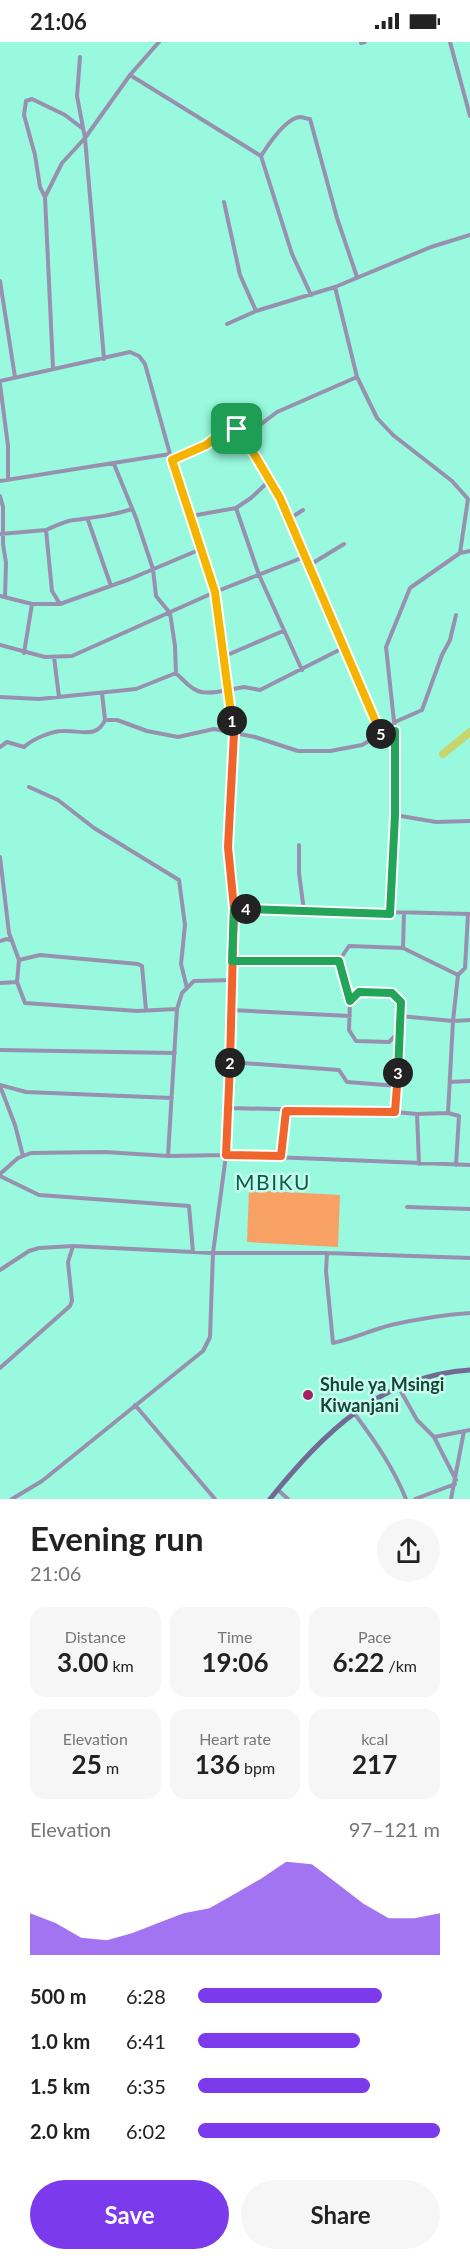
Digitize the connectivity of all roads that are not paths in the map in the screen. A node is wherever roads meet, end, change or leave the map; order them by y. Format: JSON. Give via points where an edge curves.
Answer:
{"nodes":[{"id":1,"x":159,"y":42,"type":"edge"},
{"id":2,"x":450,"y":42,"type":"edge"},
{"id":3,"x":80,"y":57,"type":"dead end"},
{"id":4,"x":130,"y":75,"type":"junction"},
{"id":5,"x":470,"y":116,"type":"edge"},
{"id":6,"x":83,"y":129,"type":"junction"},
{"id":7,"x":85,"y":138,"type":"junction"},
{"id":8,"x":261,"y":156,"type":"junction"},
{"id":9,"x":45,"y":197,"type":"junction"},
{"id":10,"x":224,"y":202,"type":"dead end"},
{"id":11,"x":470,"y":235,"type":"edge"},
{"id":12,"x":357,"y":277,"type":"junction"},
{"id":13,"x":0,"y":281,"type":"edge"},
{"id":14,"x":335,"y":287,"type":"junction"},
{"id":15,"x":310,"y":295,"type":"junction"},
{"id":16,"x":256,"y":311,"type":"junction"},
{"id":17,"x":227,"y":324,"type":"dead end"},
{"id":18,"x":104,"y":359,"type":"junction"},
{"id":19,"x":53,"y":368,"type":"junction"},
{"id":20,"x":357,"y":376,"type":"junction"},
{"id":21,"x":15,"y":377,"type":"junction"},
{"id":22,"x":0,"y":382,"type":"edge"},
{"id":23,"x":244,"y":437,"type":"junction"},
{"id":24,"x":170,"y":454,"type":"junction"},
{"id":25,"x":172,"y":460,"type":"junction"},
{"id":26,"x":114,"y":464,"type":"junction"},
{"id":27,"x":8,"y":480,"type":"junction"},
{"id":28,"x":270,"y":480,"type":"junction"},
{"id":29,"x":0,"y":481,"type":"edge"},
{"id":30,"x":0,"y":496,"type":"edge"},
{"id":31,"x":469,"y":497,"type":"edge"},
{"id":32,"x":236,"y":508,"type":"junction"},
{"id":33,"x":132,"y":509,"type":"junction"},
{"id":34,"x":303,"y":510,"type":"dead end"},
{"id":35,"x":191,"y":516,"type":"junction"},
{"id":36,"x":289,"y":519,"type":"junction"},
{"id":37,"x":88,"y":520,"type":"junction"},
{"id":38,"x":46,"y":530,"type":"junction"},
{"id":39,"x":2,"y":534,"type":"edge"},
{"id":40,"x":344,"y":544,"type":"dead end"},
{"id":41,"x":201,"y":549,"type":"junction"},
{"id":42,"x":470,"y":551,"type":"edge"},
{"id":43,"x":460,"y":553,"type":"junction"},
{"id":44,"x":304,"y":557,"type":"junction"},
{"id":45,"x":308,"y":566,"type":"junction"},
{"id":46,"x":153,"y":569,"type":"junction"},
{"id":47,"x":260,"y":575,"type":"junction"},
{"id":48,"x":111,"y":586,"type":"junction"},
{"id":49,"x":215,"y":592,"type":"junction"},
{"id":50,"x":3,"y":596,"type":"edge"},
{"id":51,"x":32,"y":604,"type":"junction"},
{"id":52,"x":60,"y":604,"type":"junction"},
{"id":53,"x":170,"y":613,"type":"junction"},
{"id":54,"x":456,"y":615,"type":"dead end"},
{"id":55,"x":283,"y":631,"type":"junction"},
{"id":56,"x":0,"y":645,"type":"edge"},
{"id":57,"x":343,"y":648,"type":"junction"},
{"id":58,"x":24,"y":653,"type":"junction"},
{"id":59,"x":225,"y":656,"type":"junction"},
{"id":60,"x":54,"y":657,"type":"junction"},
{"id":61,"x":302,"y":670,"type":"junction"},
{"id":62,"x":176,"y":673,"type":"junction"},
{"id":63,"x":228,"y":690,"type":"junction"},
{"id":64,"x":102,"y":693,"type":"junction"},
{"id":65,"x":59,"y":697,"type":"junction"},
{"id":66,"x":0,"y":698,"type":"edge"},
{"id":67,"x":105,"y":720,"type":"junction"},
{"id":68,"x":395,"y":722,"type":"junction"},
{"id":69,"x":395,"y":731,"type":"junction"},
{"id":70,"x":234,"y":733,"type":"junction"},
{"id":71,"x":380,"y":735,"type":"junction"},
{"id":72,"x":0,"y":747,"type":"edge"},
{"id":73,"x":29,"y":787,"type":"dead end"},
{"id":74,"x":395,"y":815,"type":"junction"},
{"id":75,"x":470,"y":821,"type":"edge"},
{"id":76,"x":300,"y":845,"type":"dead end"},
{"id":77,"x":0,"y":857,"type":"edge"},
{"id":78,"x":234,"y":908,"type":"junction"},
{"id":79,"x":304,"y":911,"type":"junction"},
{"id":80,"x":404,"y":913,"type":"junction"},
{"id":81,"x":390,"y":914,"type":"junction"},
{"id":82,"x":469,"y":914,"type":"edge"},
{"id":83,"x":0,"y":941,"type":"edge"},
{"id":84,"x":12,"y":941,"type":"junction"},
{"id":85,"x":403,"y":948,"type":"junction"},
{"id":86,"x":19,"y":960,"type":"junction"},
{"id":87,"x":232,"y":961,"type":"junction"},
{"id":88,"x":339,"y":961,"type":"junction"},
{"id":89,"x":467,"y":968,"type":"edge"},
{"id":90,"x":458,"y":975,"type":"junction"},
{"id":91,"x":232,"y":980,"type":"junction"},
{"id":92,"x":17,"y":982,"type":"junction"},
{"id":93,"x":0,"y":983,"type":"edge"},
{"id":94,"x":187,"y":988,"type":"junction"},
{"id":95,"x":350,"y":1001,"type":"junction"},
{"id":96,"x":177,"y":1009,"type":"junction"},
{"id":97,"x":146,"y":1010,"type":"junction"},
{"id":98,"x":231,"y":1010,"type":"junction"},
{"id":99,"x":350,"y":1016,"type":"junction"},
{"id":100,"x":400,"y":1016,"type":"junction"},
{"id":101,"x":470,"y":1020,"type":"edge"},
{"id":102,"x":453,"y":1021,"type":"junction"},
{"id":103,"x":400,"y":1031,"type":"junction"},
{"id":104,"x":0,"y":1050,"type":"edge"},
{"id":105,"x":176,"y":1053,"type":"junction"},
{"id":106,"x":230,"y":1062,"type":"junction"},
{"id":107,"x":470,"y":1081,"type":"edge"},
{"id":108,"x":450,"y":1082,"type":"junction"},
{"id":109,"x":0,"y":1085,"type":"edge"},
{"id":110,"x":398,"y":1086,"type":"junction"},
{"id":111,"x":172,"y":1098,"type":"junction"},
{"id":112,"x":229,"y":1108,"type":"junction"},
{"id":113,"x":286,"y":1111,"type":"junction"},
{"id":114,"x":395,"y":1112,"type":"junction"},
{"id":115,"x":448,"y":1113,"type":"junction"},
{"id":116,"x":417,"y":1114,"type":"junction"},
{"id":117,"x":226,"y":1155,"type":"junction"},
{"id":118,"x":23,"y":1156,"type":"junction"},
{"id":119,"x":168,"y":1156,"type":"junction"},
{"id":120,"x":281,"y":1156,"type":"junction"},
{"id":121,"x":419,"y":1164,"type":"junction"},
{"id":122,"x":456,"y":1165,"type":"junction"},
{"id":123,"x":470,"y":1165,"type":"edge"},
{"id":124,"x":0,"y":1175,"type":"edge"},
{"id":125,"x":407,"y":1207,"type":"dead end"},
{"id":126,"x":470,"y":1209,"type":"edge"},
{"id":127,"x":74,"y":1246,"type":"junction"},
{"id":128,"x":193,"y":1252,"type":"junction"},
{"id":129,"x":213,"y":1253,"type":"junction"},
{"id":130,"x":327,"y":1253,"type":"junction"},
{"id":131,"x":470,"y":1258,"type":"edge"},
{"id":132,"x":0,"y":1270,"type":"edge"},
{"id":133,"x":470,"y":1313,"type":"edge"},
{"id":134,"x":0,"y":1368,"type":"edge"},
{"id":135,"x":470,"y":1370,"type":"edge"},
{"id":136,"x":399,"y":1388,"type":"junction"},
{"id":137,"x":135,"y":1405,"type":"junction"},
{"id":138,"x":353,"y":1412,"type":"junction"},
{"id":139,"x":470,"y":1430,"type":"edge"},
{"id":140,"x":464,"y":1431,"type":"junction"},
{"id":141,"x":434,"y":1437,"type":"junction"},
{"id":142,"x":455,"y":1482,"type":"junction"},
{"id":143,"x":278,"y":1490,"type":"junction"},
{"id":144,"x":12,"y":1499,"type":"edge"},
{"id":145,"x":215,"y":1499,"type":"edge"},
{"id":146,"x":270,"y":1499,"type":"edge"},
{"id":147,"x":288,"y":1499,"type":"edge"},
{"id":148,"x":406,"y":1499,"type":"edge"},
{"id":149,"x":415,"y":1499,"type":"edge"},
{"id":150,"x":451,"y":1499,"type":"edge"}],
"edges":[{"from":1,"to":4,"type":"street"},
{"from":2,"to":5,"type":"street"},
{"from":3,"to":6,"type":"street","via":[[77,96]]},
{"from":4,"to":7,"type":"street"},
{"from":4,"to":8,"type":"street"},
{"from":6,"to":7,"type":"street"},
{"from":6,"to":9,"type":"street","via":[[65,115],[32,99],[26,101],[24,115]]},
{"from":7,"to":9,"type":"street","via":[[62,163]]},
{"from":7,"to":18,"type":"street"},
{"from":8,"to":12,"type":"street","via":[[288,123],[299,117],[310,119]]},
{"from":8,"to":15,"type":"street","via":[[292,254]]},
{"from":9,"to":19,"type":"street"},
{"from":10,"to":16,"type":"street","via":[[240,275]]},
{"from":11,"to":12,"type":"street"},
{"from":12,"to":14,"type":"street"},
{"from":13,"to":21,"type":"street"},
{"from":14,"to":15,"type":"street"},
{"from":14,"to":20,"type":"street"},
{"from":15,"to":16,"type":"street"},
{"from":16,"to":17,"type":"street"},
{"from":18,"to":19,"type":"street"},
{"from":18,"to":24,"type":"street","via":[[130,352],[145,364]]},
{"from":19,"to":21,"type":"street"},
{"from":20,"to":23,"type":"street","via":[[277,412]]},
{"from":20,"to":31,"type":"street","via":[[377,418]]},
{"from":21,"to":22,"type":"street"},
{"from":22,"to":27,"type":"street"},
{"from":23,"to":25,"type":"street","via":[[237,429],[220,434],[206,445]]},
{"from":23,"to":28,"type":"street"},
{"from":24,"to":25,"type":"street"},
{"from":24,"to":26,"type":"street"},
{"from":25,"to":35,"type":"street"},
{"from":26,"to":27,"type":"street"},
{"from":26,"to":33,"type":"street"},
{"from":27,"to":29,"type":"street"},
{"from":28,"to":32,"type":"street"},
{"from":28,"to":36,"type":"street"},
{"from":30,"to":39,"type":"street"},
{"from":31,"to":43,"type":"street"},
{"from":32,"to":35,"type":"street"},
{"from":32,"to":47,"type":"street"},
{"from":33,"to":37,"type":"street"},
{"from":33,"to":46,"type":"street"},
{"from":34,"to":36,"type":"street"},
{"from":35,"to":41,"type":"street"},
{"from":36,"to":44,"type":"street"},
{"from":37,"to":38,"type":"street","via":[[72,520]]},
{"from":37,"to":48,"type":"street"},
{"from":38,"to":39,"type":"street"},
{"from":38,"to":52,"type":"street","via":[[52,591]]},
{"from":39,"to":50,"type":"street","via":[[6,563]]},
{"from":40,"to":45,"type":"street"},
{"from":41,"to":46,"type":"street"},
{"from":41,"to":49,"type":"street"},
{"from":42,"to":43,"type":"street"},
{"from":43,"to":68,"type":"street","via":[[410,588],[388,640]]},
{"from":44,"to":45,"type":"street"},
{"from":44,"to":47,"type":"street"},
{"from":45,"to":57,"type":"street"},
{"from":46,"to":48,"type":"street"},
{"from":46,"to":53,"type":"street","via":[[156,596]]},
{"from":47,"to":49,"type":"street"},
{"from":47,"to":55,"type":"street"},
{"from":48,"to":52,"type":"street"},
{"from":49,"to":53,"type":"street"},
{"from":49,"to":59,"type":"street"},
{"from":50,"to":51,"type":"street"},
{"from":51,"to":52,"type":"street"},
{"from":51,"to":58,"type":"street"},
{"from":53,"to":60,"type":"street","via":[[72,656]]},
{"from":53,"to":62,"type":"street"},
{"from":54,"to":68,"type":"street","via":[[422,710]]},
{"from":55,"to":59,"type":"street"},
{"from":55,"to":61,"type":"street"},
{"from":56,"to":58,"type":"street"},
{"from":57,"to":61,"type":"street"},
{"from":57,"to":71,"type":"street"},
{"from":58,"to":60,"type":"street"},
{"from":59,"to":63,"type":"street"},
{"from":60,"to":65,"type":"street"},
{"from":61,"to":63,"type":"street","via":[[260,690]]},
{"from":62,"to":63,"type":"street","via":[[195,692]]},
{"from":62,"to":64,"type":"street","via":[[136,689]]},
{"from":63,"to":70,"type":"street"},
{"from":64,"to":65,"type":"street"},
{"from":64,"to":67,"type":"street"},
{"from":65,"to":66,"type":"street"},
{"from":67,"to":70,"type":"street","via":[[178,737],[214,729]]},
{"from":67,"to":72,"type":"street","via":[[102,728],[90,734],[62,731],[24,747],[7,742]]},
{"from":68,"to":69,"type":"street"},
{"from":69,"to":71,"type":"street"},
{"from":69,"to":74,"type":"street"},
{"from":70,"to":71,"type":"street","via":[[298,751],[362,745]]},
{"from":70,"to":78,"type":"street","via":[[228,847]]},
{"from":73,"to":94,"type":"street","via":[[58,800],[94,828],[179,880],[185,925],[181,964]]},
{"from":74,"to":75,"type":"street","via":[[436,822]]},
{"from":74,"to":81,"type":"street"},
{"from":76,"to":79,"type":"street"},
{"from":77,"to":84,"type":"street"},
{"from":78,"to":79,"type":"street"},
{"from":78,"to":87,"type":"street"},
{"from":79,"to":81,"type":"street"},
{"from":80,"to":81,"type":"street"},
{"from":80,"to":82,"type":"street"},
{"from":80,"to":85,"type":"street"},
{"from":82,"to":89,"type":"street"},
{"from":83,"to":84,"type":"street"},
{"from":84,"to":86,"type":"street"},
{"from":85,"to":88,"type":"street","via":[[349,946]]},
{"from":85,"to":90,"type":"street"},
{"from":86,"to":92,"type":"street"},
{"from":86,"to":97,"type":"street","via":[[40,956],[138,964],[142,966]]},
{"from":87,"to":88,"type":"street"},
{"from":87,"to":91,"type":"street"},
{"from":88,"to":95,"type":"street"},
{"from":89,"to":90,"type":"street"},
{"from":90,"to":102,"type":"street"},
{"from":91,"to":94,"type":"street","via":[[194,981]]},
{"from":91,"to":98,"type":"street"},
{"from":92,"to":93,"type":"street"},
{"from":92,"to":97,"type":"street","via":[[25,1003]]},
{"from":94,"to":96,"type":"street"},
{"from":95,"to":99,"type":"street"},
{"from":95,"to":100,"type":"street","via":[[359,992],[392,993],[401,1002]]},
{"from":96,"to":97,"type":"street"},
{"from":96,"to":105,"type":"street"},
{"from":98,"to":99,"type":"street"},
{"from":98,"to":106,"type":"street"},
{"from":99,"to":103,"type":"street","via":[[349,1030],[356,1041],[389,1042]]},
{"from":100,"to":102,"type":"street"},
{"from":100,"to":103,"type":"street"},
{"from":101,"to":102,"type":"street"},
{"from":102,"to":108,"type":"street"},
{"from":103,"to":110,"type":"street"},
{"from":104,"to":105,"type":"street"},
{"from":105,"to":111,"type":"street"},
{"from":106,"to":110,"type":"street","via":[[339,1070],[347,1083]]},
{"from":106,"to":112,"type":"street"},
{"from":107,"to":108,"type":"street"},
{"from":108,"to":115,"type":"street"},
{"from":109,"to":111,"type":"street","via":[[26,1092]]},
{"from":109,"to":118,"type":"street"},
{"from":110,"to":114,"type":"street"},
{"from":111,"to":119,"type":"street"},
{"from":112,"to":113,"type":"street"},
{"from":112,"to":117,"type":"street"},
{"from":113,"to":114,"type":"street"},
{"from":113,"to":120,"type":"street"},
{"from":114,"to":116,"type":"street"},
{"from":115,"to":116,"type":"street"},
{"from":115,"to":122,"type":"street","via":[[459,1116]]},
{"from":116,"to":121,"type":"street"},
{"from":117,"to":119,"type":"street"},
{"from":117,"to":120,"type":"street"},
{"from":117,"to":129,"type":"street"},
{"from":118,"to":119,"type":"street","via":[[105,1152]]},
{"from":118,"to":124,"type":"street"},
{"from":120,"to":121,"type":"street"},
{"from":121,"to":122,"type":"street"},
{"from":122,"to":123,"type":"street"},
{"from":124,"to":128,"type":"street","via":[[39,1195],[189,1206]]},
{"from":125,"to":126,"type":"street"},
{"from":127,"to":128,"type":"street"},
{"from":127,"to":132,"type":"street","via":[[29,1251]]},
{"from":127,"to":134,"type":"street","via":[[68,1262],[70,1306]]},
{"from":128,"to":129,"type":"street"},
{"from":129,"to":130,"type":"street"},
{"from":129,"to":137,"type":"street","via":[[210,1337],[203,1351]]},
{"from":130,"to":131,"type":"street"},
{"from":130,"to":133,"type":"street","via":[[333,1342],[389,1326]]},
{"from":135,"to":136,"type":"street","via":[[425,1377]]},
{"from":136,"to":138,"type":"street"},
{"from":136,"to":141,"type":"street","via":[[417,1420]]},
{"from":137,"to":144,"type":"street","via":[[42,1481]]},
{"from":137,"to":145,"type":"street"},
{"from":138,"to":143,"type":"street"},
{"from":138,"to":148,"type":"street","via":[[395,1473]]},
{"from":139,"to":140,"type":"street"},
{"from":140,"to":141,"type":"street"},
{"from":140,"to":142,"type":"street"},
{"from":141,"to":142,"type":"street"},
{"from":142,"to":149,"type":"street"},
{"from":142,"to":150,"type":"street"},
{"from":143,"to":146,"type":"street"},
{"from":143,"to":147,"type":"street"}]}
